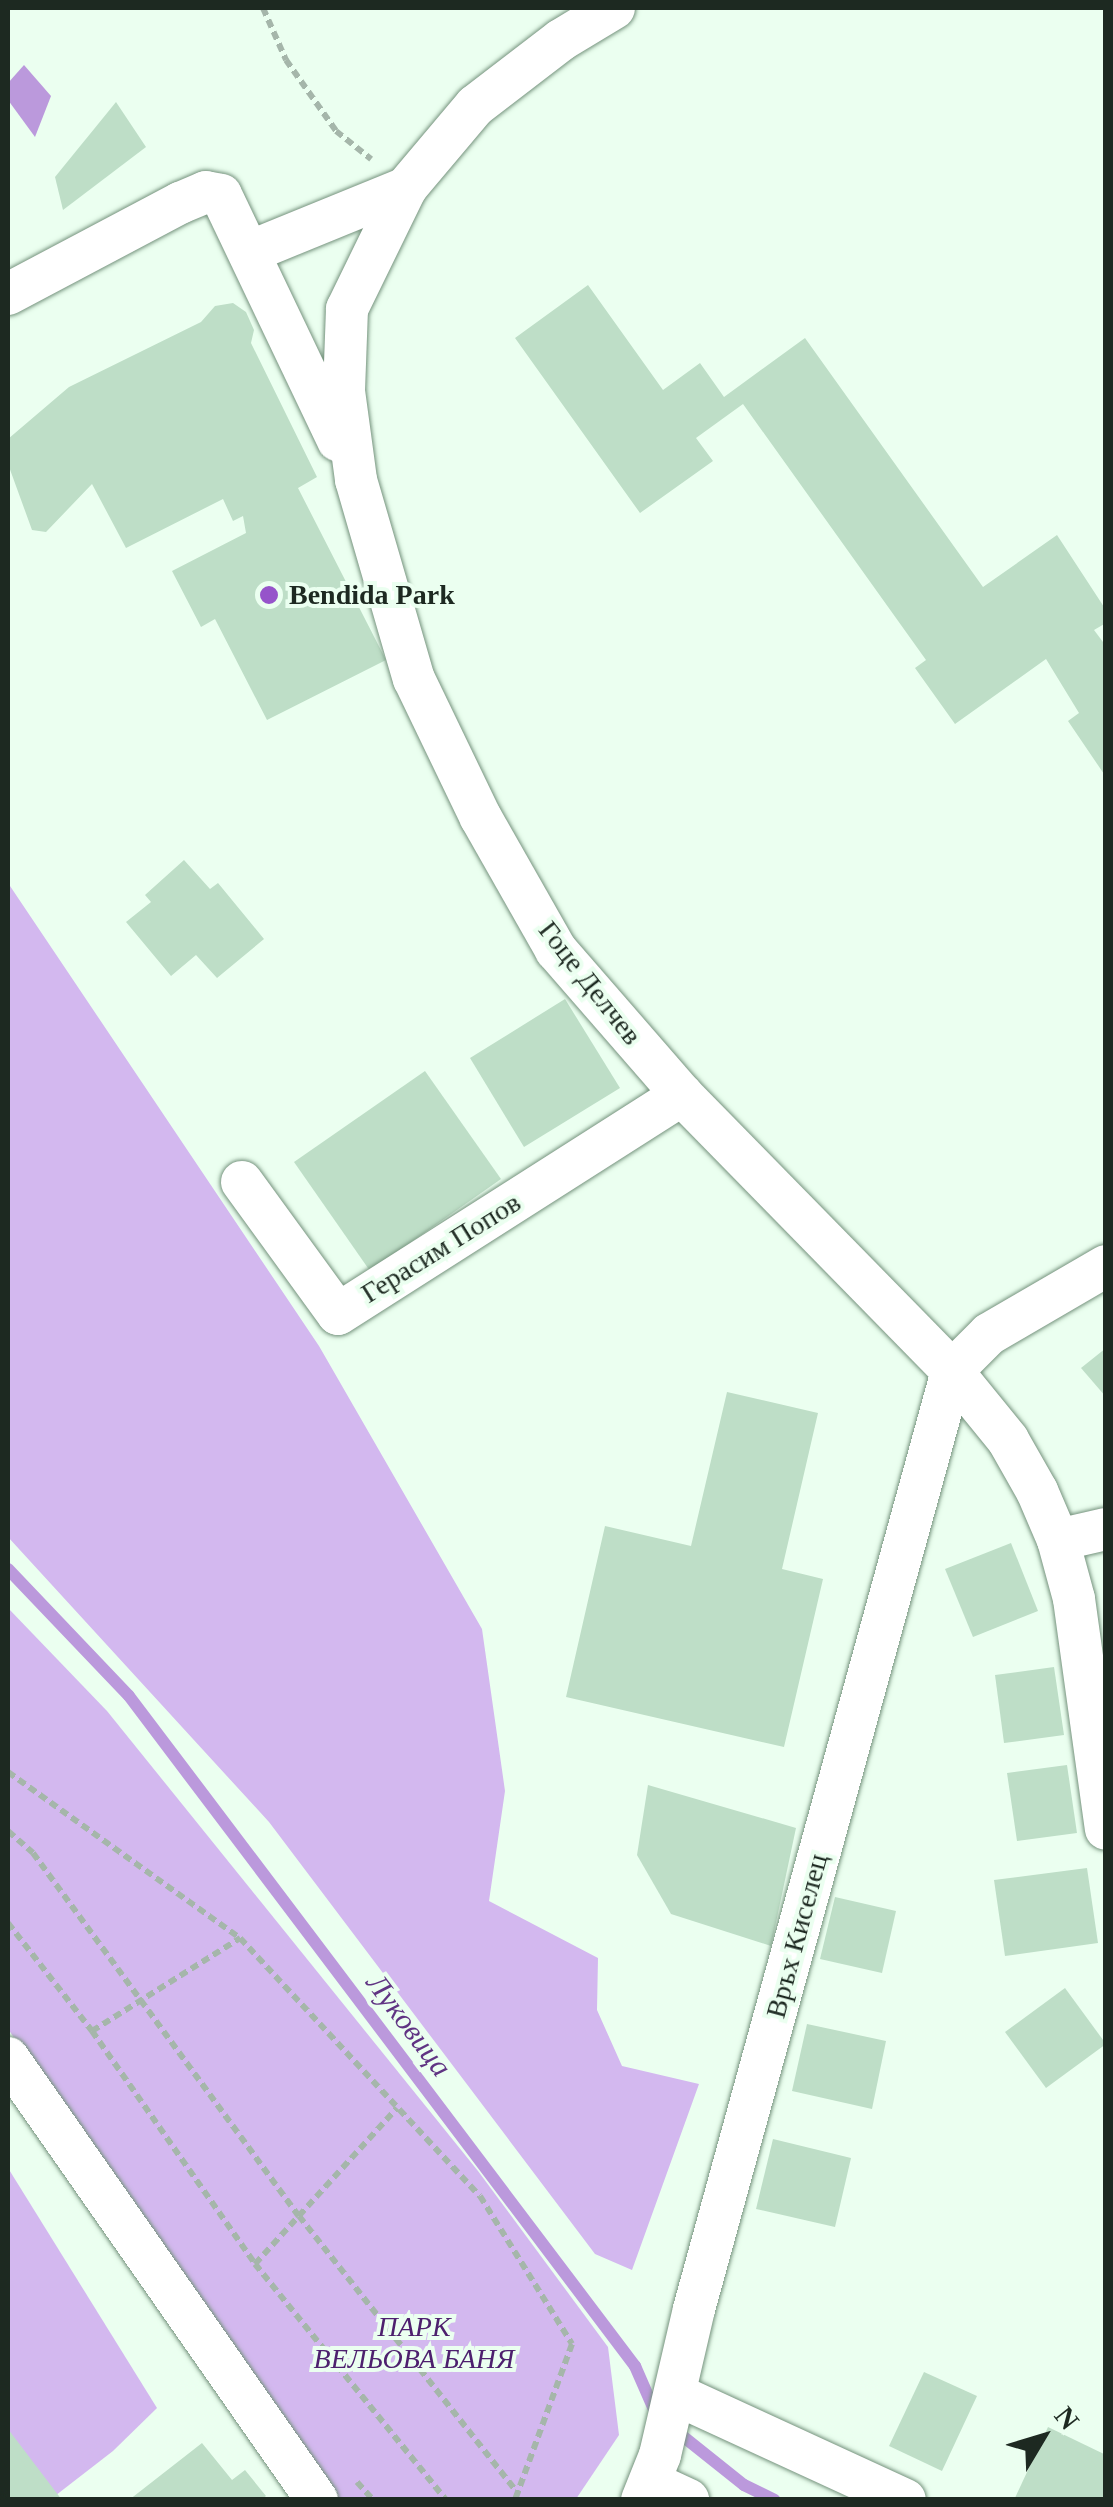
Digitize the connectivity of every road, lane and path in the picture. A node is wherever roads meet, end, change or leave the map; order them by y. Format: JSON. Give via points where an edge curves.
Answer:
{"nodes":[{"id":1,"x":263,"y":8,"type":"edge"},
{"id":2,"x":614,"y":8,"type":"edge"},
{"id":3,"x":406,"y":188,"type":"junction"},
{"id":4,"x":249,"y":252,"type":"junction"},
{"id":5,"x":8,"y":294,"type":"edge"},
{"id":6,"x":356,"y":480,"type":"junction"},
{"id":7,"x":682,"y":1095,"type":"junction"},
{"id":8,"x":242,"y":1182,"type":"dead end"},
{"id":9,"x":1106,"y":1266,"type":"edge"},
{"id":10,"x":952,"y":1371,"type":"junction"},
{"id":11,"x":1106,"y":1529,"type":"edge"},
{"id":12,"x":1058,"y":1540,"type":"junction"},
{"id":13,"x":8,"y":1772,"type":"edge"},
{"id":14,"x":1106,"y":1829,"type":"edge"},
{"id":15,"x":8,"y":1830,"type":"edge"},
{"id":16,"x":8,"y":1923,"type":"edge"},
{"id":17,"x":240,"y":1938,"type":"junction"},
{"id":18,"x":141,"y":2000,"type":"junction"},
{"id":19,"x":92,"y":2031,"type":"junction"},
{"id":20,"x":8,"y":2058,"type":"edge"},
{"id":21,"x":398,"y":2108,"type":"junction"},
{"id":22,"x":299,"y":2216,"type":"junction"},
{"id":23,"x":255,"y":2264,"type":"junction"},
{"id":24,"x":673,"y":2404,"type":"junction"},
{"id":25,"x":660,"y":2484,"type":"edge"},
{"id":26,"x":516,"y":2496,"type":"edge"},
{"id":27,"x":317,"y":2500,"type":"edge"},
{"id":28,"x":446,"y":2500,"type":"edge"},
{"id":29,"x":905,"y":2500,"type":"edge"}],
"edges":[{"from":1,"to":3,"type":"path","via":[[286,60],[336,131]]},
{"from":2,"to":3,"type":"street","name":"Гоце Делчев","via":[[474,106]]},
{"from":3,"to":4,"type":"street"},
{"from":3,"to":6,"type":"street","name":"Гоце Делчев","via":[[348,309],[344,391]]},
{"from":4,"to":5,"type":"street","via":[[221,196],[206,192]]},
{"from":4,"to":6,"type":"street"},
{"from":6,"to":7,"type":"street","name":"Гоце Делчев","via":[[414,680],[481,818],[556,950]]},
{"from":7,"to":8,"type":"street","name":"Герасим Попов","via":[[338,1314]]},
{"from":7,"to":10,"type":"street","name":"Гоце Делчев"},
{"from":9,"to":10,"type":"street","via":[[989,1334]]},
{"from":10,"to":12,"type":"street","name":"Гоце Делчев","via":[[1008,1440]]},
{"from":10,"to":24,"type":"street","name":"Връх Киселец"},
{"from":11,"to":12,"type":"street"},
{"from":12,"to":14,"type":"street","name":"Гоце Делчев","via":[[1074,1599]]},
{"from":13,"to":17,"type":"path"},
{"from":15,"to":18,"type":"path","via":[[33,1853]]},
{"from":16,"to":19,"type":"path"},
{"from":17,"to":18,"type":"path"},
{"from":17,"to":21,"type":"path"},
{"from":18,"to":19,"type":"path"},
{"from":18,"to":22,"type":"path"},
{"from":19,"to":23,"type":"path"},
{"from":20,"to":27,"type":"street"},
{"from":21,"to":22,"type":"path"},
{"from":21,"to":26,"type":"path","via":[[480,2196],[572,2344]]},
{"from":22,"to":23,"type":"path"},
{"from":22,"to":26,"type":"path"},
{"from":23,"to":28,"type":"path"},
{"from":24,"to":25,"type":"street","name":"Връх Киселец"},
{"from":24,"to":29,"type":"street"}]}
